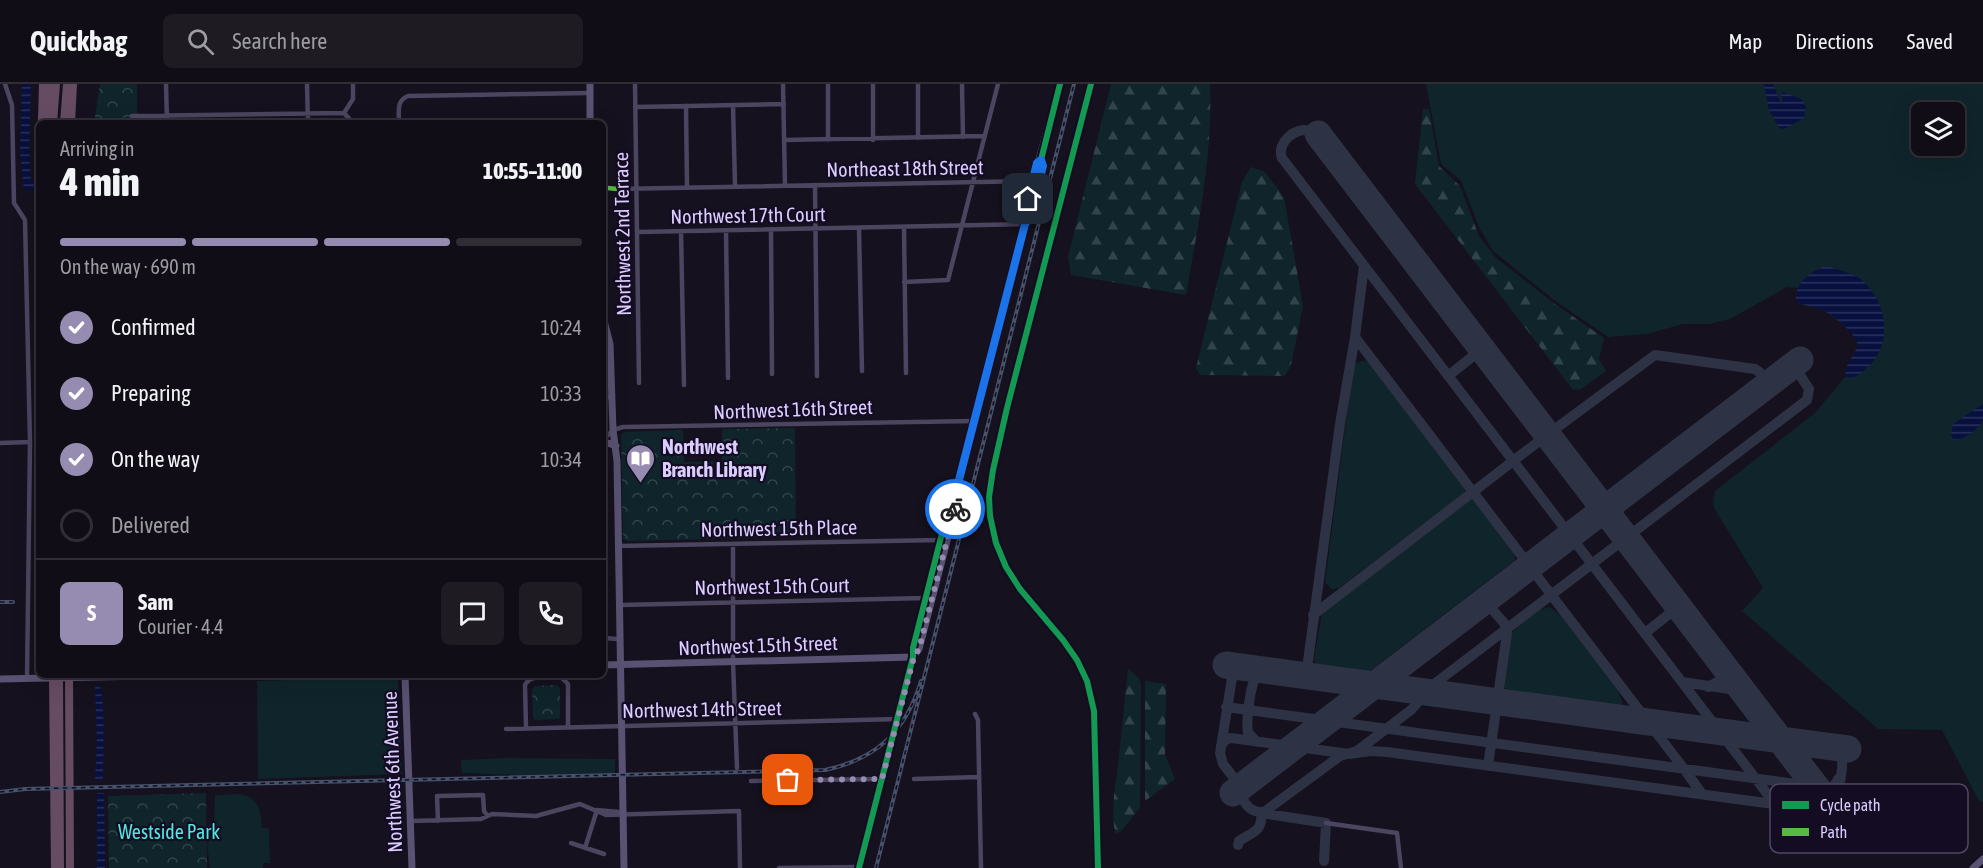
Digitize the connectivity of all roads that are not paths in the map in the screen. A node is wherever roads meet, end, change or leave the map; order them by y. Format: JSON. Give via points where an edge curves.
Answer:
{"nodes":[{"id":1,"x":5,"y":84,"type":"edge"},
{"id":2,"x":43,"y":84,"type":"edge"},
{"id":3,"x":50,"y":84,"type":"edge"},
{"id":4,"x":56,"y":84,"type":"edge"},
{"id":5,"x":67,"y":84,"type":"edge"},
{"id":6,"x":75,"y":84,"type":"edge"},
{"id":7,"x":166,"y":84,"type":"edge"},
{"id":8,"x":307,"y":84,"type":"edge"},
{"id":9,"x":353,"y":84,"type":"edge"},
{"id":10,"x":590,"y":84,"type":"edge"},
{"id":11,"x":635,"y":84,"type":"edge"},
{"id":12,"x":783,"y":84,"type":"edge"},
{"id":13,"x":828,"y":84,"type":"edge"},
{"id":14,"x":873,"y":84,"type":"edge"},
{"id":15,"x":918,"y":84,"type":"edge"},
{"id":16,"x":962,"y":84,"type":"edge"},
{"id":17,"x":998,"y":84,"type":"edge"},
{"id":18,"x":1060,"y":84,"type":"edge"},
{"id":19,"x":1091,"y":84,"type":"edge"},
{"id":20,"x":590,"y":93,"type":"junction"},
{"id":21,"x":784,"y":104,"type":"junction"},
{"id":22,"x":733,"y":105,"type":"junction"},
{"id":23,"x":686,"y":106,"type":"junction"},
{"id":24,"x":635,"y":107,"type":"junction"},
{"id":25,"x":308,"y":113,"type":"junction"},
{"id":26,"x":344,"y":113,"type":"junction"},
{"id":27,"x":132,"y":116,"type":"dead end"},
{"id":28,"x":166,"y":116,"type":"junction"},
{"id":29,"x":42,"y":120,"type":"edge"},
{"id":30,"x":47,"y":120,"type":"edge"},
{"id":31,"x":53,"y":120,"type":"edge"},
{"id":32,"x":64,"y":120,"type":"edge"},
{"id":33,"x":71,"y":120,"type":"edge"},
{"id":34,"x":167,"y":120,"type":"edge"},
{"id":35,"x":308,"y":120,"type":"edge"},
{"id":36,"x":350,"y":120,"type":"edge"},
{"id":37,"x":399,"y":120,"type":"edge"},
{"id":38,"x":590,"y":120,"type":"edge"},
{"id":39,"x":984,"y":136,"type":"junction"},
{"id":40,"x":963,"y":137,"type":"junction"},
{"id":41,"x":918,"y":138,"type":"junction"},
{"id":42,"x":784,"y":140,"type":"junction"},
{"id":43,"x":828,"y":140,"type":"junction"},
{"id":44,"x":873,"y":140,"type":"junction"},
{"id":45,"x":1041,"y":160,"type":"junction"},
{"id":46,"x":1032,"y":181,"type":"junction"},
{"id":47,"x":973,"y":182,"type":"junction"},
{"id":48,"x":735,"y":185,"type":"junction"},
{"id":49,"x":785,"y":185,"type":"junction"},
{"id":50,"x":815,"y":185,"type":"junction"},
{"id":51,"x":687,"y":186,"type":"junction"},
{"id":52,"x":636,"y":188,"type":"junction"},
{"id":53,"x":617,"y":189,"type":"dead end"},
{"id":54,"x":1025,"y":224,"type":"junction"},
{"id":55,"x":961,"y":226,"type":"junction"},
{"id":56,"x":860,"y":228,"type":"junction"},
{"id":57,"x":904,"y":228,"type":"junction"},
{"id":58,"x":815,"y":229,"type":"junction"},
{"id":59,"x":771,"y":230,"type":"junction"},
{"id":60,"x":681,"y":231,"type":"junction"},
{"id":61,"x":726,"y":231,"type":"junction"},
{"id":62,"x":638,"y":232,"type":"junction"},
{"id":63,"x":904,"y":282,"type":"junction"},
{"id":64,"x":607,"y":344,"type":"edge"},
{"id":65,"x":862,"y":371,"type":"dead end"},
{"id":66,"x":906,"y":373,"type":"dead end"},
{"id":67,"x":772,"y":374,"type":"dead end"},
{"id":68,"x":817,"y":376,"type":"dead end"},
{"id":69,"x":728,"y":378,"type":"dead end"},
{"id":70,"x":639,"y":383,"type":"dead end"},
{"id":71,"x":684,"y":384,"type":"dead end"},
{"id":72,"x":606,"y":397,"type":"edge"},
{"id":73,"x":612,"y":397,"type":"junction"},
{"id":74,"x":974,"y":421,"type":"junction"},
{"id":75,"x":613,"y":430,"type":"junction"},
{"id":76,"x":606,"y":438,"type":"edge"},
{"id":77,"x":30,"y":442,"type":"junction"},
{"id":78,"x":0,"y":443,"type":"edge"},
{"id":79,"x":606,"y":443,"type":"edge"},
{"id":80,"x":616,"y":447,"type":"junction"},
{"id":81,"x":959,"y":480,"type":"junction"},
{"id":82,"x":941,"y":540,"type":"junction"},
{"id":83,"x":733,"y":544,"type":"junction"},
{"id":84,"x":618,"y":546,"type":"junction"},
{"id":85,"x":926,"y":598,"type":"junction"},
{"id":86,"x":732,"y":602,"type":"junction"},
{"id":87,"x":619,"y":605,"type":"junction"},
{"id":88,"x":606,"y":638,"type":"edge"},
{"id":89,"x":619,"y":639,"type":"junction"},
{"id":90,"x":914,"y":657,"type":"junction"},
{"id":91,"x":733,"y":662,"type":"junction"},
{"id":92,"x":606,"y":665,"type":"edge"},
{"id":93,"x":620,"y":665,"type":"junction"},
{"id":94,"x":53,"y":678,"type":"edge"},
{"id":95,"x":59,"y":678,"type":"edge"},
{"id":96,"x":68,"y":678,"type":"edge"},
{"id":97,"x":69,"y":678,"type":"edge"},
{"id":98,"x":74,"y":678,"type":"edge"},
{"id":99,"x":405,"y":678,"type":"edge"},
{"id":100,"x":531,"y":678,"type":"edge"},
{"id":101,"x":562,"y":678,"type":"edge"},
{"id":102,"x":0,"y":679,"type":"edge"},
{"id":103,"x":27,"y":679,"type":"junction"},
{"id":104,"x":56,"y":694,"type":"junction"},
{"id":105,"x":71,"y":694,"type":"junction"},
{"id":106,"x":975,"y":714,"type":"dead end"},
{"id":107,"x":898,"y":719,"type":"junction"},
{"id":108,"x":736,"y":724,"type":"junction"},
{"id":109,"x":620,"y":726,"type":"junction"},
{"id":110,"x":568,"y":727,"type":"junction"},
{"id":111,"x":526,"y":728,"type":"junction"},
{"id":112,"x":506,"y":729,"type":"dead end"},
{"id":113,"x":737,"y":768,"type":"dead end"},
{"id":114,"x":64,"y":775,"type":"junction"},
{"id":115,"x":979,"y":777,"type":"junction"},
{"id":116,"x":882,"y":779,"type":"junction"},
{"id":117,"x":914,"y":779,"type":"dead end"},
{"id":118,"x":751,"y":781,"type":"dead end"},
{"id":119,"x":57,"y":801,"type":"junction"},
{"id":120,"x":72,"y":801,"type":"junction"},
{"id":121,"x":597,"y":810,"type":"junction"},
{"id":122,"x":622,"y":813,"type":"junction"},
{"id":123,"x":487,"y":815,"type":"junction"},
{"id":124,"x":410,"y":821,"type":"junction"},
{"id":125,"x":438,"y":821,"type":"junction"},
{"id":126,"x":1326,"y":823,"type":"dead end"},
{"id":127,"x":572,"y":843,"type":"dead end"},
{"id":128,"x":585,"y":848,"type":"junction"},
{"id":129,"x":604,"y":854,"type":"dead end"},
{"id":130,"x":1983,"y":859,"type":"edge"},
{"id":131,"x":860,"y":867,"type":"edge"},
{"id":132,"x":54,"y":868,"type":"edge"},
{"id":133,"x":60,"y":868,"type":"edge"},
{"id":134,"x":70,"y":868,"type":"edge"},
{"id":135,"x":76,"y":868,"type":"edge"},
{"id":136,"x":412,"y":868,"type":"edge"},
{"id":137,"x":624,"y":868,"type":"edge"},
{"id":138,"x":740,"y":868,"type":"edge"},
{"id":139,"x":779,"y":868,"type":"edge"},
{"id":140,"x":981,"y":868,"type":"edge"},
{"id":141,"x":1098,"y":868,"type":"edge"},
{"id":142,"x":1401,"y":868,"type":"edge"},
{"id":143,"x":1973,"y":868,"type":"edge"}],
"edges":[{"from":1,"to":77,"type":"street","via":[[12,105],[14,203],[25,220]]},
{"from":2,"to":29,"type":"highway"},
{"from":3,"to":30,"type":"highway"},
{"from":4,"to":31,"type":"highway"},
{"from":5,"to":32,"type":"highway"},
{"from":6,"to":33,"type":"highway"},
{"from":7,"to":28,"type":"street"},
{"from":8,"to":25,"type":"street"},
{"from":9,"to":26,"type":"street","via":[[352,99]]},
{"from":10,"to":20,"type":"street"},
{"from":11,"to":24,"type":"street","name":"Northwest 2nd Terrace"},
{"from":12,"to":21,"type":"street"},
{"from":13,"to":43,"type":"street"},
{"from":14,"to":44,"type":"street"},
{"from":15,"to":41,"type":"street"},
{"from":16,"to":40,"type":"street"},
{"from":17,"to":39,"type":"street"},
{"from":18,"to":45,"type":"street"},
{"from":19,"to":141,"type":"street","via":[[989,490],[990,516],[1006,567],[1063,640],[1087,681],[1094,711]]},
{"from":20,"to":37,"type":"street","via":[[408,96],[399,103]]},
{"from":20,"to":38,"type":"street"},
{"from":21,"to":22,"type":"street"},
{"from":21,"to":42,"type":"street"},
{"from":22,"to":23,"type":"street"},
{"from":22,"to":48,"type":"street"},
{"from":23,"to":24,"type":"street"},
{"from":23,"to":51,"type":"street"},
{"from":24,"to":52,"type":"street","name":"Northwest 2nd Terrace"},
{"from":25,"to":26,"type":"street"},
{"from":25,"to":28,"type":"street"},
{"from":25,"to":35,"type":"street"},
{"from":26,"to":36,"type":"street"},
{"from":27,"to":28,"type":"street"},
{"from":28,"to":34,"type":"street"},
{"from":39,"to":40,"type":"street"},
{"from":39,"to":47,"type":"street"},
{"from":40,"to":41,"type":"street"},
{"from":41,"to":44,"type":"street"},
{"from":42,"to":43,"type":"street"},
{"from":42,"to":49,"type":"street"},
{"from":43,"to":44,"type":"street"},
{"from":45,"to":46,"type":"street"},
{"from":45,"to":54,"type":"street","via":[[1043,166]]},
{"from":46,"to":47,"type":"street","name":"Northeast 18th Street"},
{"from":46,"to":54,"type":"street","via":[[1023,217]]},
{"from":47,"to":50,"type":"street","name":"Northeast 18th Street"},
{"from":47,"to":55,"type":"street"},
{"from":48,"to":49,"type":"street","name":"Northeast 18th Street"},
{"from":48,"to":51,"type":"street","name":"Northeast 18th Street"},
{"from":49,"to":50,"type":"street","name":"Northeast 18th Street"},
{"from":50,"to":58,"type":"street"},
{"from":51,"to":52,"type":"street","name":"Northeast 18th Street"},
{"from":52,"to":53,"type":"street","name":"Northeast 18th Street"},
{"from":52,"to":62,"type":"street","name":"Northwest 2nd Terrace"},
{"from":54,"to":55,"type":"street","name":"Northwest 17th Court"},
{"from":54,"to":74,"type":"street"},
{"from":55,"to":57,"type":"street","name":"Northwest 17th Court"},
{"from":55,"to":63,"type":"street","via":[[948,280]]},
{"from":56,"to":57,"type":"street","name":"Northwest 17th Court"},
{"from":56,"to":58,"type":"street","name":"Northwest 17th Court"},
{"from":56,"to":65,"type":"street"},
{"from":57,"to":63,"type":"street"},
{"from":58,"to":59,"type":"street","name":"Northwest 17th Court"},
{"from":58,"to":68,"type":"street"},
{"from":59,"to":61,"type":"street","name":"Northwest 17th Court"},
{"from":59,"to":67,"type":"street"},
{"from":60,"to":61,"type":"street","name":"Northwest 17th Court"},
{"from":60,"to":62,"type":"street","name":"Northwest 17th Court"},
{"from":60,"to":71,"type":"street"},
{"from":61,"to":69,"type":"street"},
{"from":62,"to":70,"type":"street","name":"Northwest 2nd Terrace"},
{"from":63,"to":66,"type":"street"},
{"from":64,"to":73,"type":"street"},
{"from":72,"to":73,"type":"street"},
{"from":73,"to":75,"type":"street"},
{"from":74,"to":75,"type":"street","name":"Northwest 16th Street"},
{"from":74,"to":81,"type":"street"},
{"from":75,"to":76,"type":"street"},
{"from":75,"to":80,"type":"street"},
{"from":77,"to":78,"type":"street"},
{"from":77,"to":103,"type":"street"},
{"from":79,"to":80,"type":"street"},
{"from":80,"to":84,"type":"street"},
{"from":81,"to":82,"type":"street","via":[[954,486]]},
{"from":81,"to":90,"type":"street","via":[[961,487]]},
{"from":82,"to":83,"type":"street","name":"Northwest 15th Place"},
{"from":82,"to":85,"type":"street"},
{"from":83,"to":84,"type":"street","name":"Northwest 15th Place"},
{"from":83,"to":86,"type":"street"},
{"from":84,"to":87,"type":"street"},
{"from":85,"to":86,"type":"street","name":"Northwest 15th Court"},
{"from":85,"to":90,"type":"street"},
{"from":86,"to":87,"type":"street","name":"Northwest 15th Court"},
{"from":86,"to":91,"type":"street"},
{"from":87,"to":89,"type":"street"},
{"from":88,"to":89,"type":"street"},
{"from":89,"to":93,"type":"street"},
{"from":90,"to":91,"type":"street","name":"Northwest 15th Street"},
{"from":90,"to":107,"type":"street"},
{"from":91,"to":93,"type":"street","name":"Northwest 15th Street"},
{"from":91,"to":108,"type":"street"},
{"from":92,"to":93,"type":"street","name":"Northwest 15th Street"},
{"from":93,"to":109,"type":"street"},
{"from":94,"to":104,"type":"highway"},
{"from":95,"to":104,"type":"highway"},
{"from":96,"to":103,"type":"street"},
{"from":97,"to":105,"type":"highway"},
{"from":98,"to":105,"type":"highway"},
{"from":99,"to":124,"type":"street","name":"Northwest 6th Avenue"},
{"from":100,"to":111,"type":"street","via":[[525,685]]},
{"from":101,"to":110,"type":"street","via":[[568,684]]},
{"from":102,"to":103,"type":"street"},
{"from":104,"to":114,"type":"highway"},
{"from":105,"to":114,"type":"highway"},
{"from":106,"to":115,"type":"street"},
{"from":107,"to":108,"type":"street","name":"Northwest 14th Street"},
{"from":107,"to":116,"type":"street"},
{"from":108,"to":109,"type":"street","name":"Northwest 14th Street"},
{"from":108,"to":113,"type":"street"},
{"from":109,"to":110,"type":"street","name":"Northwest 14th Street"},
{"from":109,"to":122,"type":"street"},
{"from":110,"to":111,"type":"street","name":"Northwest 14th Street"},
{"from":111,"to":112,"type":"street","name":"Northwest 14th Street"},
{"from":114,"to":119,"type":"highway"},
{"from":114,"to":120,"type":"highway"},
{"from":115,"to":117,"type":"street"},
{"from":115,"to":140,"type":"street"},
{"from":116,"to":118,"type":"street"},
{"from":116,"to":131,"type":"street"},
{"from":119,"to":132,"type":"highway"},
{"from":119,"to":133,"type":"highway"},
{"from":120,"to":134,"type":"highway"},
{"from":120,"to":135,"type":"highway"},
{"from":121,"to":122,"type":"street","via":[[606,815]]},
{"from":121,"to":123,"type":"street","via":[[580,804],[536,816]]},
{"from":121,"to":128,"type":"street"},
{"from":122,"to":137,"type":"street"},
{"from":122,"to":138,"type":"street","via":[[738,811]]},
{"from":123,"to":125,"type":"street","via":[[481,819]]},
{"from":123,"to":125,"type":"street","via":[[483,795],[437,796]]},
{"from":124,"to":125,"type":"street"},
{"from":124,"to":136,"type":"street","name":"Northwest 6th Avenue"},
{"from":126,"to":142,"type":"street","via":[[1398,833]]},
{"from":127,"to":128,"type":"street"},
{"from":128,"to":129,"type":"street"},
{"from":130,"to":143,"type":"street"},
{"from":131,"to":139,"type":"street"}]}
